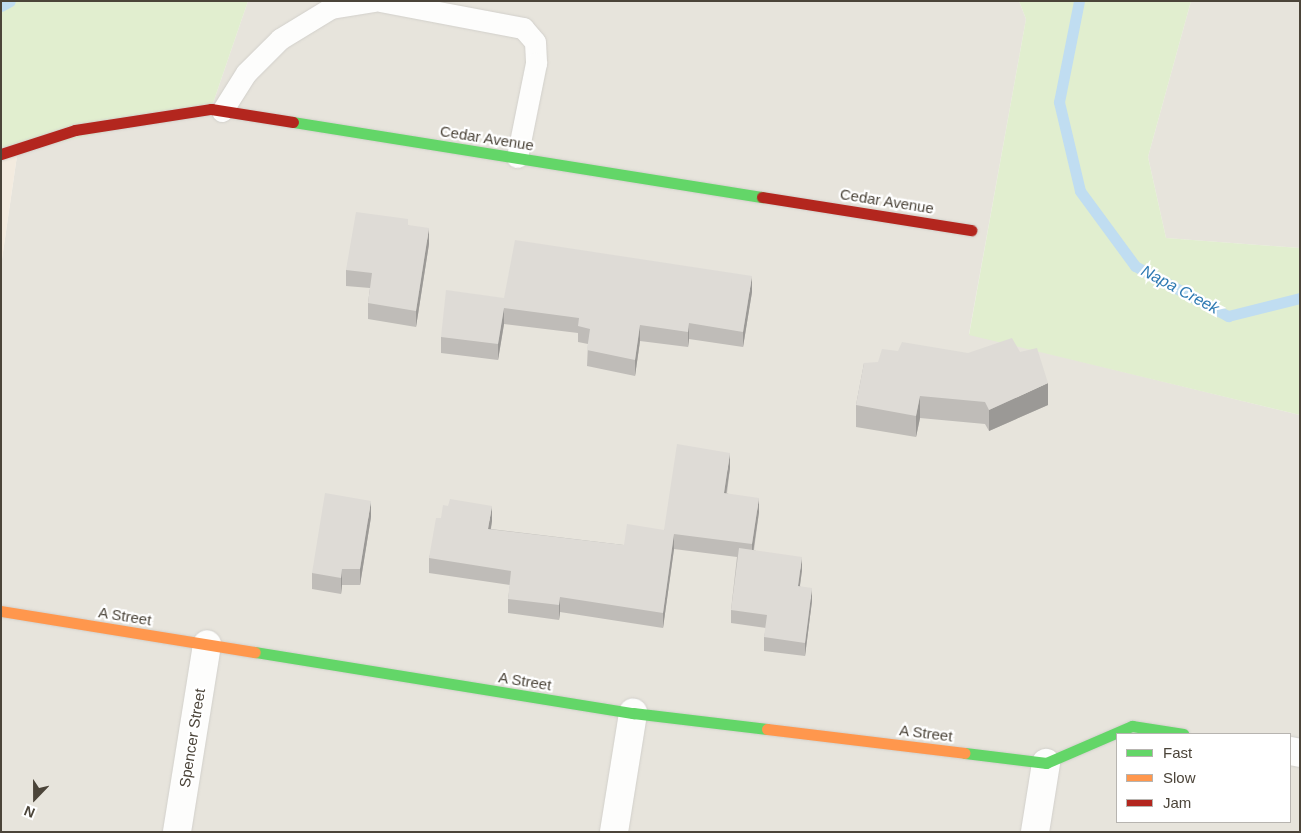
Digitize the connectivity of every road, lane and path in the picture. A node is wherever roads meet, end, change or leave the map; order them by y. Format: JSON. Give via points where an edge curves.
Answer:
{"nodes":[{"id":1,"x":374,"y":1,"type":"edge"},
{"id":2,"x":380,"y":1,"type":"edge"},
{"id":3,"x":222,"y":111,"type":"junction"},
{"id":4,"x":1,"y":154,"type":"edge"},
{"id":5,"x":517,"y":158,"type":"junction"},
{"id":6,"x":971,"y":230,"type":"dead end"},
{"id":7,"x":1,"y":611,"type":"edge"},
{"id":8,"x":207,"y":644,"type":"junction"},
{"id":9,"x":634,"y":713,"type":"junction"},
{"id":10,"x":1177,"y":733,"type":"edge"},
{"id":11,"x":1046,"y":762,"type":"junction"},
{"id":12,"x":177,"y":832,"type":"edge"},
{"id":13,"x":614,"y":832,"type":"edge"},
{"id":14,"x":1035,"y":832,"type":"edge"}],
"edges":[{"from":1,"to":3,"type":"lane","via":[[331,8],[280,39],[246,73]]},
{"from":2,"to":5,"type":"lane","via":[[524,28],[535,42],[536,63]]},
{"from":3,"to":4,"type":"street","name":"Cedar Avenue","via":[[211,109],[75,130]]},
{"from":3,"to":5,"type":"street","name":"Cedar Avenue"},
{"from":5,"to":6,"type":"street","name":"Cedar Avenue"},
{"from":7,"to":8,"type":"street","name":"A Street"},
{"from":8,"to":9,"type":"street","name":"A Street"},
{"from":8,"to":12,"type":"street","name":"Spencer Street"},
{"from":9,"to":11,"type":"street","name":"A Street"},
{"from":9,"to":13,"type":"street"},
{"from":10,"to":11,"type":"street","via":[[1132,726]]},
{"from":11,"to":14,"type":"street"}]}
